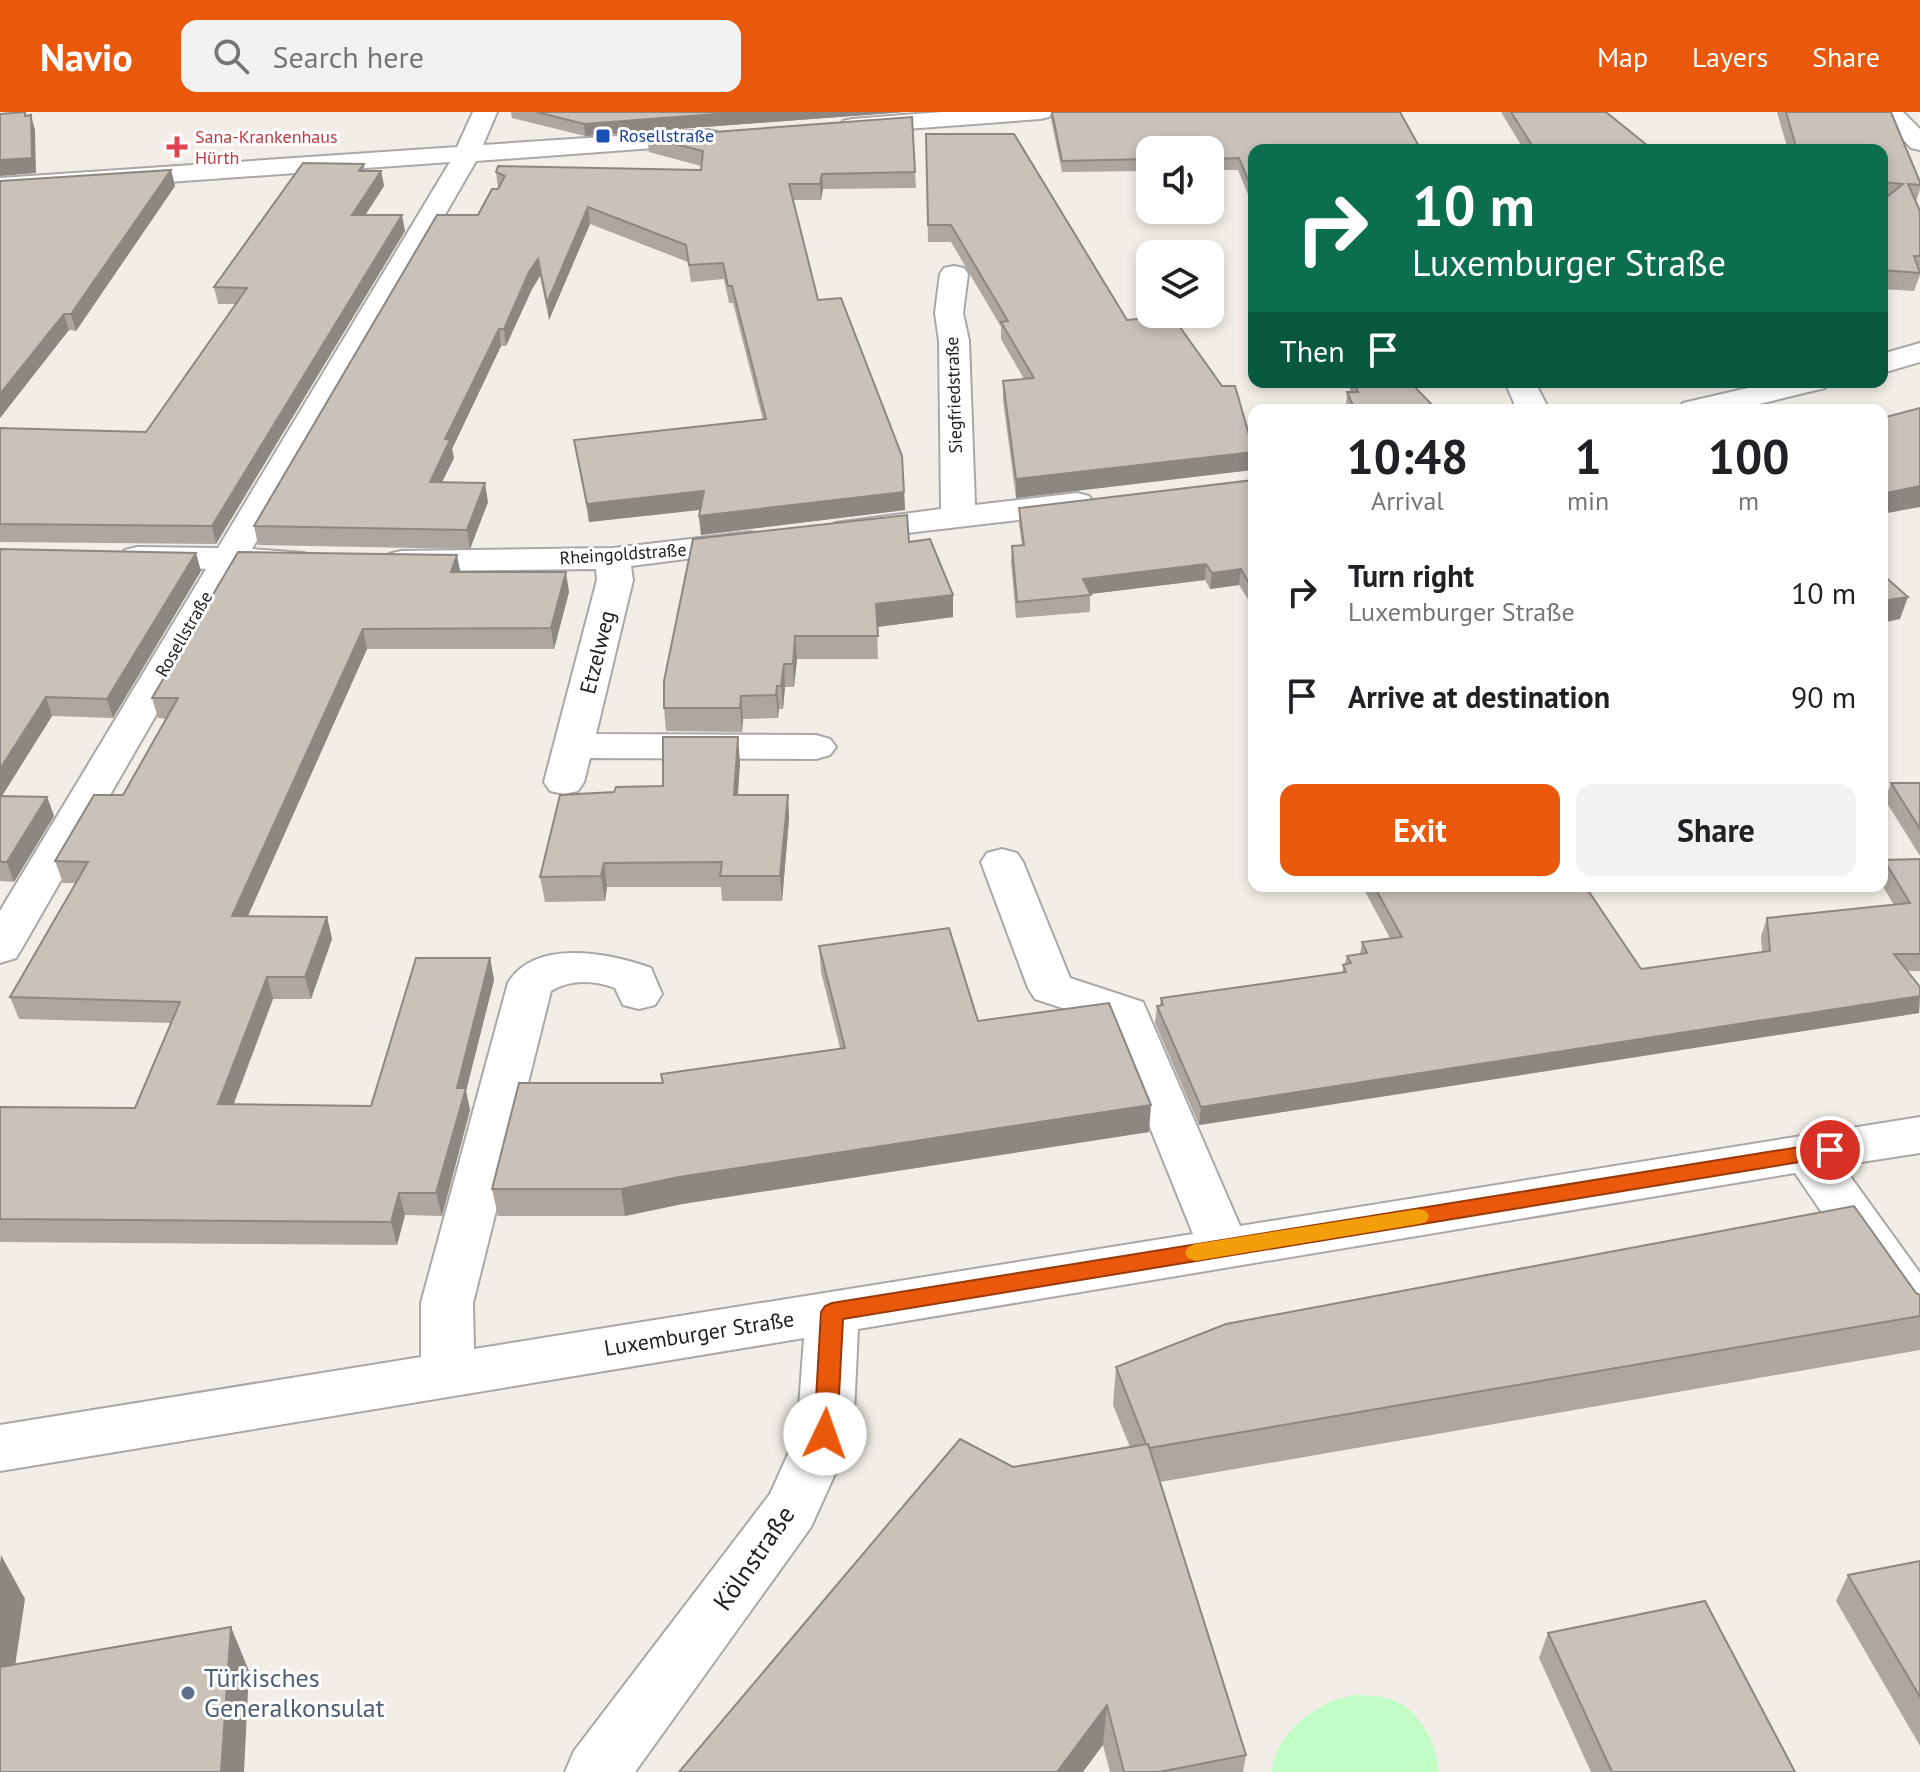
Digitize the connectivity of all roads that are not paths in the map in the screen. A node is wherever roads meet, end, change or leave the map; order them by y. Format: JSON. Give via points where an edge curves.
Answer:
{"nodes":[{"id":1,"x":485,"y":112,"type":"edge"},
{"id":2,"x":1040,"y":112,"type":"edge"},
{"id":3,"x":1889,"y":112,"type":"edge"},
{"id":4,"x":964,"y":115,"type":"edge"},
{"id":5,"x":824,"y":128,"type":"edge"},
{"id":6,"x":731,"y":136,"type":"edge"},
{"id":7,"x":1920,"y":143,"type":"edge"},
{"id":8,"x":466,"y":156,"type":"junction"},
{"id":9,"x":0,"y":186,"type":"edge"},
{"id":10,"x":954,"y":274,"type":"dead end"},
{"id":11,"x":1920,"y":352,"type":"edge"},
{"id":12,"x":1888,"y":362,"type":"edge"},
{"id":13,"x":1788,"y":388,"type":"edge"},
{"id":14,"x":1720,"y":404,"type":"edge"},
{"id":15,"x":1114,"y":499,"type":"edge"},
{"id":16,"x":958,"y":517,"type":"junction"},
{"id":17,"x":821,"y":533,"type":"edge"},
{"id":18,"x":776,"y":539,"type":"edge"},
{"id":19,"x":106,"y":556,"type":"edge"},
{"id":20,"x":613,"y":558,"type":"junction"},
{"id":21,"x":228,"y":559,"type":"junction"},
{"id":22,"x":321,"y":560,"type":"edge"},
{"id":23,"x":367,"y":561,"type":"edge"},
{"id":24,"x":816,"y":747,"type":"dead end"},
{"id":25,"x":1002,"y":862,"type":"dead end"},
{"id":26,"x":0,"y":948,"type":"edge"},
{"id":27,"x":639,"y":994,"type":"dead end"},
{"id":28,"x":1920,"y":1135,"type":"edge"},
{"id":29,"x":1807,"y":1153,"type":"junction"},
{"id":30,"x":1224,"y":1248,"type":"junction"},
{"id":31,"x":832,"y":1312,"type":"junction"},
{"id":32,"x":1920,"y":1314,"type":"edge"},
{"id":33,"x":448,"y":1374,"type":"junction"},
{"id":34,"x":0,"y":1448,"type":"edge"},
{"id":35,"x":597,"y":1772,"type":"edge"}],
"edges":[{"from":1,"to":8,"type":"street","name":"Rosellstraße"},
{"from":2,"to":4,"type":"street"},
{"from":3,"to":7,"type":"street"},
{"from":4,"to":5,"type":"street"},
{"from":6,"to":8,"type":"street"},
{"from":8,"to":9,"type":"street"},
{"from":8,"to":21,"type":"street","name":"Rosellstraße"},
{"from":10,"to":16,"type":"street","name":"Siegfriedstraße","via":[[949,313]]},
{"from":11,"to":12,"type":"street"},
{"from":13,"to":14,"type":"street"},
{"from":15,"to":16,"type":"street"},
{"from":16,"to":17,"type":"street"},
{"from":18,"to":20,"type":"street","name":"Rheingoldstraße"},
{"from":19,"to":21,"type":"street"},
{"from":20,"to":23,"type":"street","name":"Rheingoldstraße"},
{"from":20,"to":24,"type":"street","name":"Etzelweg","via":[[615,580],[569,764]]},
{"from":21,"to":22,"type":"street"},
{"from":21,"to":26,"type":"street","name":"Rosellstraße"},
{"from":25,"to":30,"type":"street","via":[[1051,988],[1127,1013]]},
{"from":27,"to":33,"type":"street","via":[[635,979],[614,970],[566,966],[530,983],[447,1303]]},
{"from":28,"to":29,"type":"street","name":"Luxemburger Straße"},
{"from":29,"to":30,"type":"street","name":"Luxemburger Straße"},
{"from":29,"to":32,"type":"street"},
{"from":30,"to":31,"type":"street","name":"Luxemburger Straße"},
{"from":31,"to":33,"type":"street","name":"Luxemburger Straße"},
{"from":31,"to":35,"type":"street","name":"Kölnstraße","via":[[825,1434],[791,1510]]},
{"from":33,"to":34,"type":"street","name":"Luxemburger Straße"}]}
